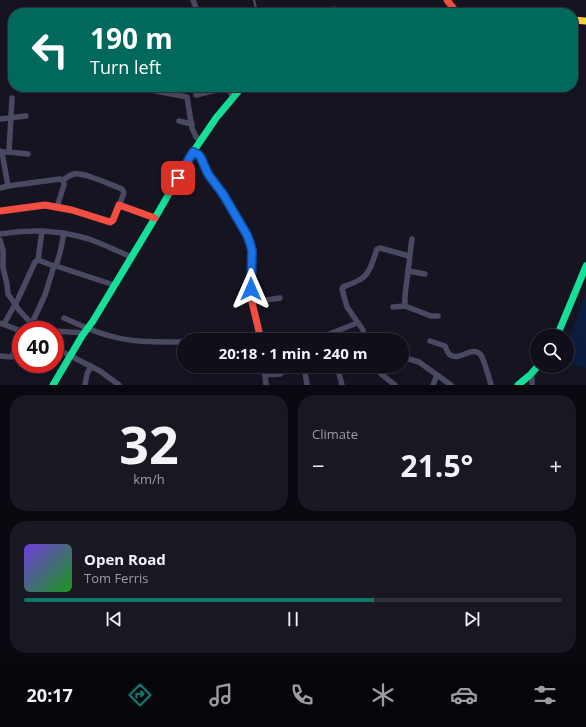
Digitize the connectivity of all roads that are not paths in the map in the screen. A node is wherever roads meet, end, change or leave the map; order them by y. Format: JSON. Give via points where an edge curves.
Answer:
{"nodes":[{"id":1,"x":447,"y":0,"type":"edge"},
{"id":2,"x":453,"y":8,"type":"edge"},
{"id":3,"x":161,"y":92,"type":"edge"},
{"id":4,"x":204,"y":92,"type":"edge"},
{"id":5,"x":230,"y":92,"type":"edge"},
{"id":6,"x":238,"y":92,"type":"edge"},
{"id":7,"x":196,"y":94,"type":"dead end"},
{"id":8,"x":234,"y":97,"type":"junction"},
{"id":9,"x":12,"y":98,"type":"dead end"},
{"id":10,"x":26,"y":116,"type":"dead end"},
{"id":11,"x":11,"y":118,"type":"junction"},
{"id":12,"x":0,"y":119,"type":"edge"},
{"id":13,"x":179,"y":121,"type":"dead end"},
{"id":14,"x":192,"y":124,"type":"junction"},
{"id":15,"x":201,"y":141,"type":"junction"},
{"id":16,"x":1,"y":151,"type":"edge"},
{"id":17,"x":9,"y":152,"type":"junction"},
{"id":18,"x":193,"y":152,"type":"junction"},
{"id":19,"x":28,"y":154,"type":"dead end"},
{"id":20,"x":63,"y":180,"type":"junction"},
{"id":21,"x":8,"y":186,"type":"junction"},
{"id":22,"x":0,"y":188,"type":"edge"},
{"id":23,"x":119,"y":205,"type":"junction"},
{"id":24,"x":57,"y":206,"type":"junction"},
{"id":25,"x":0,"y":211,"type":"edge"},
{"id":26,"x":155,"y":218,"type":"junction"},
{"id":27,"x":42,"y":231,"type":"junction"},
{"id":28,"x":64,"y":233,"type":"junction"},
{"id":29,"x":0,"y":234,"type":"edge"},
{"id":30,"x":412,"y":239,"type":"dead end"},
{"id":31,"x":0,"y":240,"type":"edge"},
{"id":32,"x":1,"y":248,"type":"edge"},
{"id":33,"x":409,"y":256,"type":"junction"},
{"id":34,"x":132,"y":257,"type":"junction"},
{"id":35,"x":38,"y":260,"type":"junction"},
{"id":36,"x":55,"y":266,"type":"junction"},
{"id":37,"x":586,"y":266,"type":"edge"},
{"id":38,"x":408,"y":271,"type":"junction"},
{"id":39,"x":425,"y":274,"type":"dead end"},
{"id":40,"x":0,"y":282,"type":"edge"},
{"id":41,"x":7,"y":284,"type":"junction"},
{"id":42,"x":114,"y":286,"type":"junction"},
{"id":43,"x":280,"y":298,"type":"dead end"},
{"id":44,"x":252,"y":302,"type":"junction"},
{"id":45,"x":15,"y":304,"type":"junction"},
{"id":46,"x":405,"y":306,"type":"junction"},
{"id":47,"x":393,"y":307,"type":"dead end"},
{"id":48,"x":438,"y":316,"type":"dead end"},
{"id":49,"x":64,"y":318,"type":"dead end"},
{"id":50,"x":29,"y":321,"type":"edge"},
{"id":51,"x":33,"y":321,"type":"edge"},
{"id":52,"x":2,"y":323,"type":"edge"},
{"id":53,"x":357,"y":323,"type":"junction"},
{"id":54,"x":12,"y":327,"type":"edge"},
{"id":55,"x":560,"y":329,"type":"edge"},
{"id":56,"x":64,"y":331,"type":"edge"},
{"id":57,"x":85,"y":331,"type":"junction"},
{"id":58,"x":259,"y":333,"type":"edge"},
{"id":59,"x":332,"y":333,"type":"edge"},
{"id":60,"x":364,"y":333,"type":"edge"},
{"id":61,"x":430,"y":341,"type":"dead end"},
{"id":62,"x":177,"y":342,"type":"edge"},
{"id":63,"x":64,"y":352,"type":"edge"},
{"id":64,"x":70,"y":355,"type":"junction"},
{"id":65,"x":0,"y":356,"type":"edge"},
{"id":66,"x":12,"y":357,"type":"edge"},
{"id":67,"x":409,"y":360,"type":"edge"},
{"id":68,"x":91,"y":366,"type":"junction"},
{"id":69,"x":281,"y":373,"type":"edge"},
{"id":70,"x":305,"y":373,"type":"edge"},
{"id":71,"x":339,"y":373,"type":"edge"},
{"id":72,"x":381,"y":373,"type":"edge"},
{"id":73,"x":265,"y":375,"type":"joint"},
{"id":74,"x":437,"y":375,"type":"junction"},
{"id":75,"x":530,"y":375,"type":"joint"},
{"id":76,"x":53,"y":385,"type":"edge"},
{"id":77,"x":85,"y":385,"type":"edge"},
{"id":78,"x":119,"y":385,"type":"edge"},
{"id":79,"x":266,"y":385,"type":"edge"},
{"id":80,"x":307,"y":385,"type":"edge"},
{"id":81,"x":342,"y":385,"type":"edge"},
{"id":82,"x":395,"y":385,"type":"edge"},
{"id":83,"x":433,"y":385,"type":"edge"},
{"id":84,"x":450,"y":385,"type":"edge"},
{"id":85,"x":491,"y":385,"type":"edge"},
{"id":86,"x":518,"y":385,"type":"edge"},
{"id":87,"x":532,"y":385,"type":"edge"}],
"edges":[{"from":1,"to":2,"type":"main road"},
{"from":3,"to":14,"type":"street","via":[[187,97]]},
{"from":4,"to":7,"type":"street"},
{"from":5,"to":8,"type":"street"},
{"from":6,"to":8,"type":"main road"},
{"from":8,"to":15,"type":"main road"},
{"from":9,"to":11,"type":"street"},
{"from":10,"to":11,"type":"street"},
{"from":11,"to":12,"type":"street"},
{"from":11,"to":17,"type":"street"},
{"from":13,"to":14,"type":"street"},
{"from":14,"to":15,"type":"street","via":[[196,137]]},
{"from":15,"to":18,"type":"main road"},
{"from":16,"to":17,"type":"street"},
{"from":16,"to":21,"type":"street"},
{"from":17,"to":19,"type":"street"},
{"from":18,"to":26,"type":"main road"},
{"from":18,"to":44,"type":"main road","via":[[201,158],[208,174],[247,235],[252,251]]},
{"from":20,"to":21,"type":"street"},
{"from":20,"to":23,"type":"street","via":[[75,174],[122,189],[124,193]]},
{"from":20,"to":24,"type":"street","via":[[64,185]]},
{"from":21,"to":22,"type":"street"},
{"from":23,"to":24,"type":"main road","via":[[110,222]]},
{"from":23,"to":26,"type":"main road"},
{"from":24,"to":25,"type":"main road","via":[[45,205]]},
{"from":26,"to":34,"type":"main road"},
{"from":27,"to":28,"type":"street"},
{"from":27,"to":29,"type":"street"},
{"from":27,"to":35,"type":"street"},
{"from":28,"to":34,"type":"street","via":[[89,239]]},
{"from":28,"to":36,"type":"street"},
{"from":30,"to":33,"type":"street"},
{"from":31,"to":32,"type":"street"},
{"from":32,"to":41,"type":"street"},
{"from":33,"to":38,"type":"street"},
{"from":33,"to":53,"type":"street","via":[[380,248],[365,276],[343,287],[347,307]]},
{"from":34,"to":42,"type":"main road"},
{"from":35,"to":36,"type":"street"},
{"from":35,"to":45,"type":"street"},
{"from":36,"to":42,"type":"street"},
{"from":36,"to":51,"type":"street"},
{"from":37,"to":55,"type":"main road"},
{"from":38,"to":39,"type":"street"},
{"from":38,"to":46,"type":"street"},
{"from":40,"to":41,"type":"street"},
{"from":41,"to":45,"type":"street","via":[[8,294]]},
{"from":42,"to":57,"type":"main road"},
{"from":43,"to":44,"type":"street"},
{"from":44,"to":58,"type":"main road"},
{"from":45,"to":50,"type":"street"},
{"from":45,"to":52,"type":"street"},
{"from":46,"to":47,"type":"street"},
{"from":46,"to":48,"type":"street","via":[[431,316]]},
{"from":49,"to":57,"type":"street"},
{"from":52,"to":54,"type":"street"},
{"from":53,"to":59,"type":"street"},
{"from":53,"to":60,"type":"street"},
{"from":56,"to":57,"type":"street"},
{"from":57,"to":62,"type":"street","via":[[130,340]]},
{"from":57,"to":64,"type":"main road"},
{"from":61,"to":85,"type":"street","via":[[445,346],[449,354],[456,357],[477,352],[481,355]]},
{"from":63,"to":64,"type":"street"},
{"from":64,"to":68,"type":"street"},
{"from":64,"to":76,"type":"main road"},
{"from":65,"to":66,"type":"street"},
{"from":67,"to":74,"type":"street","via":[[419,362]]},
{"from":68,"to":77,"type":"street"},
{"from":68,"to":78,"type":"street"},
{"from":69,"to":73,"type":"street"},
{"from":70,"to":80,"type":"street"},
{"from":71,"to":81,"type":"street"},
{"from":72,"to":82,"type":"street"},
{"from":73,"to":79,"type":"street"},
{"from":74,"to":83,"type":"street"},
{"from":74,"to":84,"type":"street"},
{"from":75,"to":86,"type":"main road"},
{"from":75,"to":87,"type":"street"}]}
